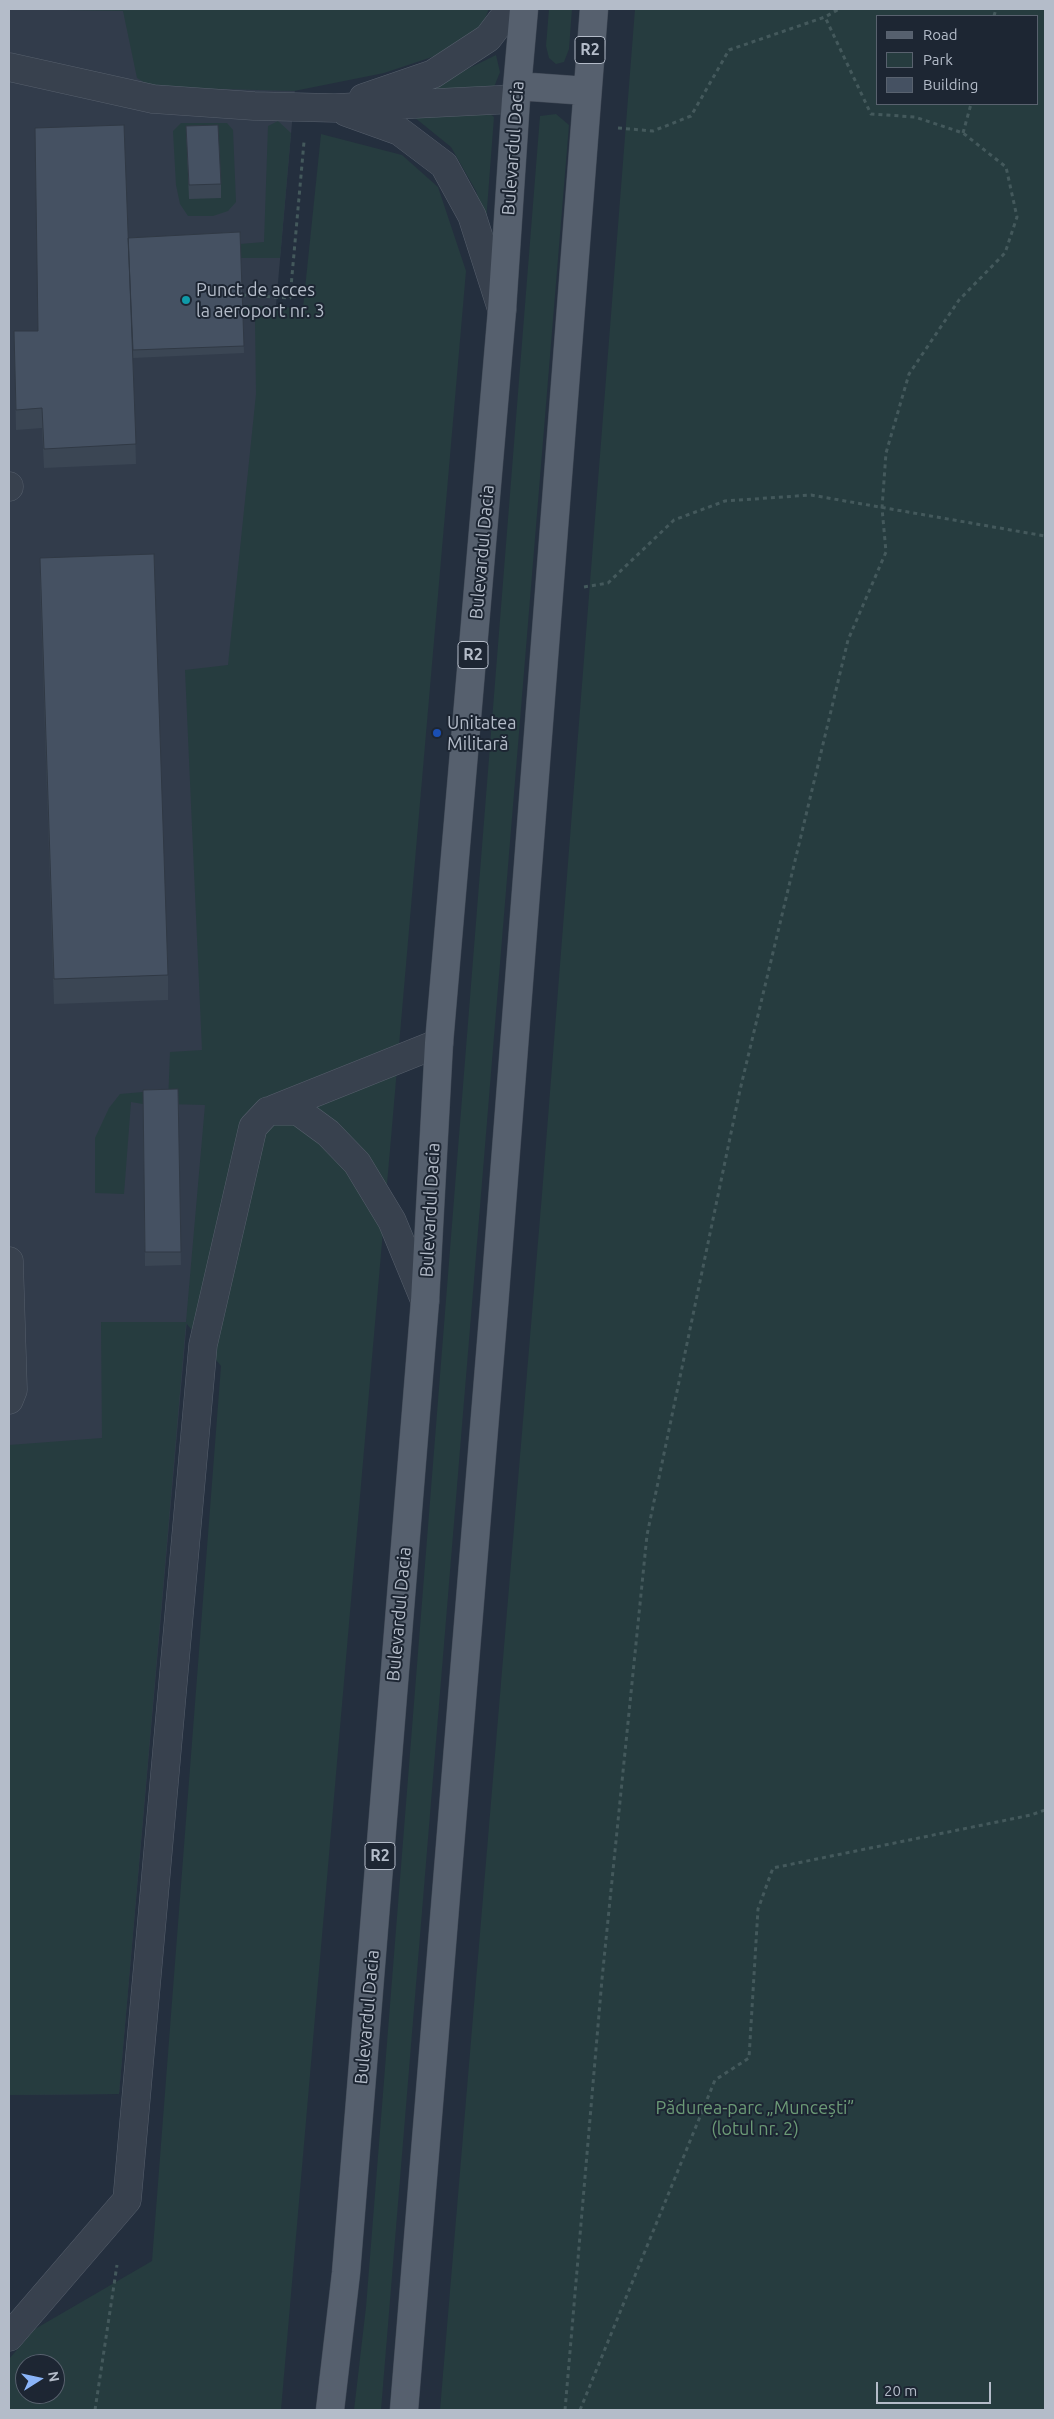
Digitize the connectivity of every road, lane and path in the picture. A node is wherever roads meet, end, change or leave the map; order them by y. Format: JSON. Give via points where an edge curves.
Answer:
{"nodes":[{"id":1,"x":510,"y":9,"type":"edge"},
{"id":2,"x":524,"y":9,"type":"edge"},
{"id":3,"x":594,"y":9,"type":"edge"},
{"id":4,"x":839,"y":9,"type":"edge"},
{"id":5,"x":825,"y":17,"type":"junction"},
{"id":6,"x":9,"y":67,"type":"edge"},
{"id":7,"x":587,"y":91,"type":"junction"},
{"id":8,"x":516,"y":92,"type":"junction"},
{"id":9,"x":971,"y":105,"type":"edge"},
{"id":10,"x":335,"y":108,"type":"junction"},
{"id":11,"x":307,"y":109,"type":"junction"},
{"id":12,"x":585,"y":125,"type":"junction"},
{"id":13,"x":963,"y":133,"type":"junction"},
{"id":14,"x":242,"y":295,"type":"edge"},
{"id":15,"x":502,"y":310,"type":"junction"},
{"id":16,"x":882,"y":508,"type":"junction"},
{"id":17,"x":1045,"y":536,"type":"edge"},
{"id":18,"x":549,"y":594,"type":"junction"},
{"id":19,"x":439,"y":1043,"type":"junction"},
{"id":20,"x":268,"y":1112,"type":"junction"},
{"id":21,"x":9,"y":1261,"type":"edge"},
{"id":22,"x":425,"y":1301,"type":"junction"},
{"id":23,"x":9,"y":1400,"type":"edge"},
{"id":24,"x":1045,"y":1810,"type":"edge"},
{"id":25,"x":118,"y":2257,"type":"dead end"},
{"id":26,"x":9,"y":2337,"type":"edge"},
{"id":27,"x":95,"y":2410,"type":"edge"},
{"id":28,"x":330,"y":2410,"type":"edge"},
{"id":29,"x":404,"y":2410,"type":"edge"},
{"id":30,"x":565,"y":2410,"type":"edge"},
{"id":31,"x":580,"y":2410,"type":"edge"}],
"edges":[{"from":1,"to":10,"type":"lane","via":[[488,38],[433,74]]},
{"from":2,"to":8,"type":"main road","name":"Bulevardul Dacia","number":"R2"},
{"from":3,"to":7,"type":"main road","number":"R2"},
{"from":4,"to":5,"type":"path"},
{"from":5,"to":12,"type":"path","via":[[729,50],[691,116],[653,131]]},
{"from":5,"to":13,"type":"path","via":[[871,114],[915,117]]},
{"from":6,"to":11,"type":"lane","via":[[153,99]]},
{"from":7,"to":8,"type":"main road"},
{"from":7,"to":12,"type":"main road","number":"R2"},
{"from":8,"to":10,"type":"lane"},
{"from":8,"to":15,"type":"main road","name":"Bulevardul Dacia","number":"R2"},
{"from":9,"to":13,"type":"path"},
{"from":10,"to":11,"type":"lane"},
{"from":10,"to":15,"type":"lane","via":[[399,131],[444,164],[472,216]]},
{"from":11,"to":14,"type":"path","via":[[290,298]]},
{"from":12,"to":18,"type":"main road","number":"R2"},
{"from":13,"to":16,"type":"path","via":[[1006,167],[1017,217],[1005,253],[959,300],[908,374],[886,453]]},
{"from":15,"to":19,"type":"main road","name":"Bulevardul Dacia","number":"R2"},
{"from":16,"to":17,"type":"path"},
{"from":16,"to":18,"type":"path","via":[[811,494],[725,501],[674,520],[608,583]]},
{"from":16,"to":30,"type":"path","via":[[886,552],[846,650],[740,1090],[647,1536],[602,1979]]},
{"from":18,"to":29,"type":"main road","number":"R2"},
{"from":19,"to":20,"type":"lane"},
{"from":19,"to":22,"type":"main road","name":"Bulevardul Dacia","number":"R2"},
{"from":20,"to":22,"type":"lane","via":[[298,1111],[328,1133],[357,1163],[392,1221]]},
{"from":20,"to":26,"type":"lane","via":[[253,1127],[204,1345],[127,2200]]},
{"from":21,"to":23,"type":"lane","via":[[13,1390]]},
{"from":22,"to":28,"type":"main road","name":"Bulevardul Dacia","number":"R2","via":[[346,2273]]},
{"from":24,"to":31,"type":"path","via":[[773,1868],[758,1909],[749,2058],[715,2080]]},
{"from":25,"to":27,"type":"path"}]}
